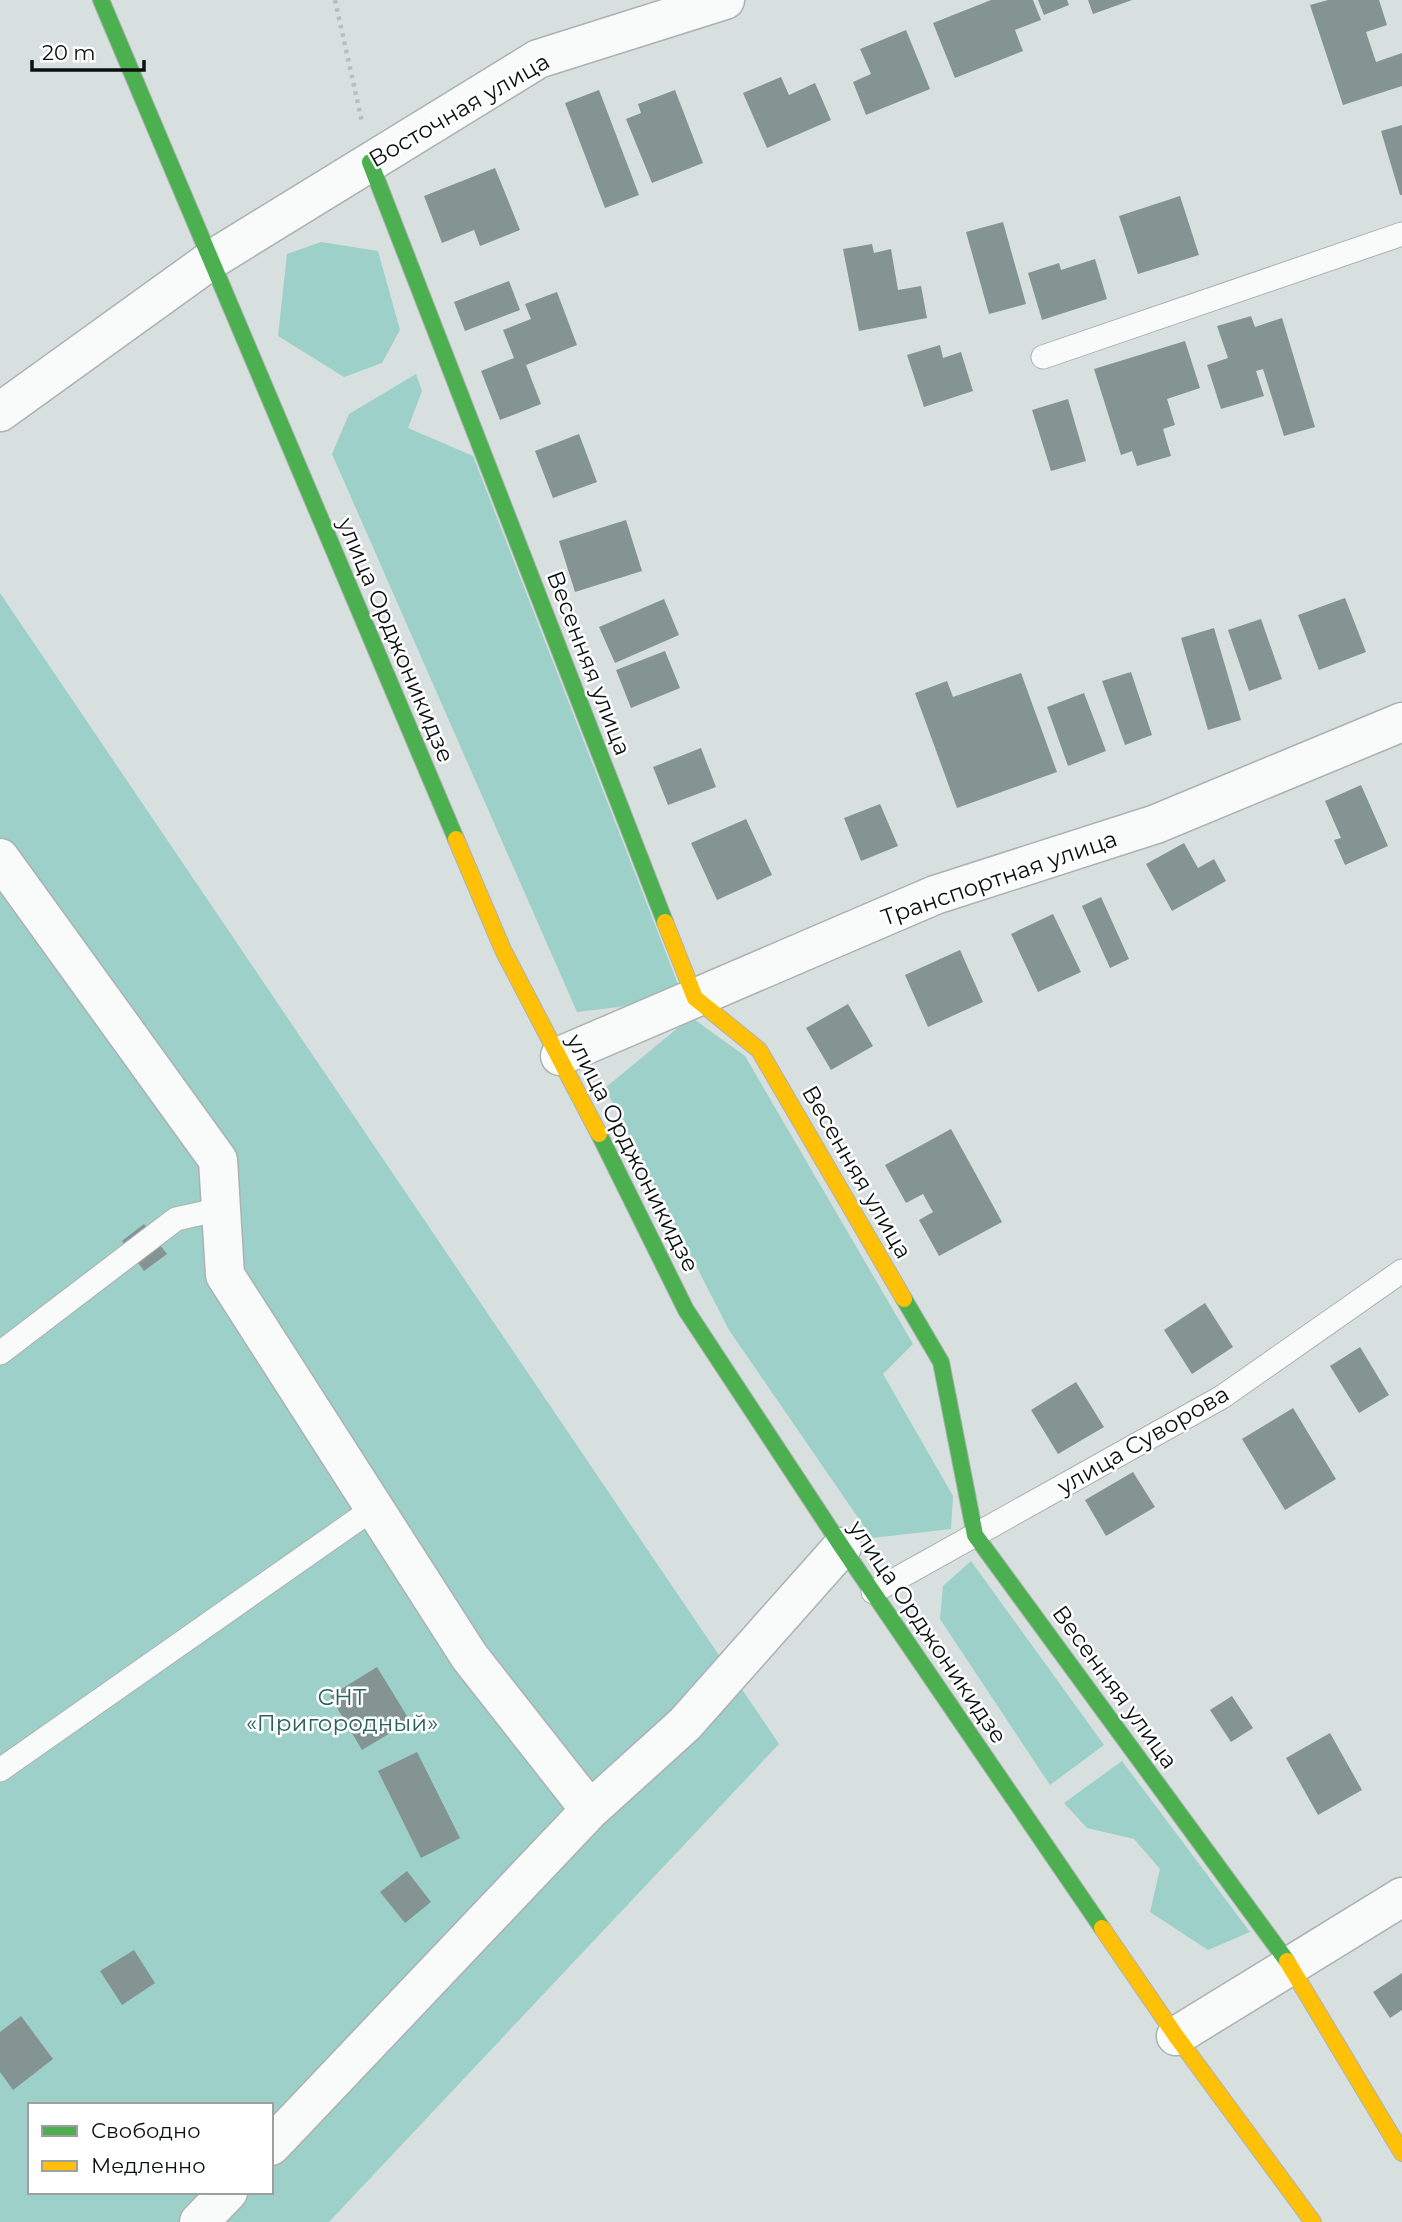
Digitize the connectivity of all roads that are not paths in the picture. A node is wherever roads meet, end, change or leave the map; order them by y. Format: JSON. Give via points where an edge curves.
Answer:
{"nodes":[{"id":1,"x":101,"y":0,"type":"edge"},
{"id":2,"x":725,"y":0,"type":"edge"},
{"id":3,"x":370,"y":162,"type":"junction"},
{"id":4,"x":1402,"y":234,"type":"edge"},
{"id":5,"x":211,"y":260,"type":"junction"},
{"id":6,"x":1043,"y":357,"type":"dead end"},
{"id":7,"x":0,"y":412,"type":"edge"},
{"id":8,"x":1402,"y":722,"type":"edge"},
{"id":9,"x":0,"y":858,"type":"edge"},
{"id":10,"x":695,"y":998,"type":"junction"},
{"id":11,"x":560,"y":1056,"type":"junction"},
{"id":12,"x":221,"y":1209,"type":"junction"},
{"id":13,"x":1402,"y":1271,"type":"edge"},
{"id":14,"x":0,"y":1353,"type":"edge"},
{"id":15,"x":374,"y":1508,"type":"junction"},
{"id":16,"x":975,"y":1535,"type":"junction"},
{"id":17,"x":842,"y":1547,"type":"junction"},
{"id":18,"x":873,"y":1592,"type":"junction"},
{"id":19,"x":0,"y":1770,"type":"edge"},
{"id":20,"x":590,"y":1810,"type":"junction"},
{"id":21,"x":1402,"y":1897,"type":"edge"},
{"id":22,"x":1290,"y":1965,"type":"junction"},
{"id":23,"x":1175,"y":2036,"type":"junction"},
{"id":24,"x":273,"y":2144,"type":"edge"},
{"id":25,"x":1402,"y":2153,"type":"edge"},
{"id":26,"x":226,"y":2194,"type":"edge"},
{"id":27,"x":199,"y":2222,"type":"edge"},
{"id":28,"x":1313,"y":2222,"type":"edge"}],
"edges":[{"from":1,"to":5,"type":"main road","name":"улица Орджоникидзе"},
{"from":2,"to":3,"type":"street","name":"Восточная улица","via":[[537,59]]},
{"from":3,"to":5,"type":"street","name":"Восточная улица"},
{"from":3,"to":10,"type":"main road","name":"Весенняя улица"},
{"from":4,"to":6,"type":"lane"},
{"from":5,"to":7,"type":"street","name":"Восточная улица"},
{"from":5,"to":11,"type":"main road","name":"улица Орджоникидзе","via":[[503,950]]},
{"from":8,"to":10,"type":"street","name":"Транспортная улица","via":[[1156,824],[935,895]]},
{"from":9,"to":12,"type":"street","via":[[218,1160]]},
{"from":10,"to":11,"type":"street","name":"Транспортная улица"},
{"from":10,"to":16,"type":"main road","name":"Весенняя улица","via":[[759,1050],[941,1362]]},
{"from":11,"to":17,"type":"main road","name":"улица Орджоникидзе","via":[[686,1310]]},
{"from":12,"to":14,"type":"lane","via":[[176,1219]]},
{"from":12,"to":15,"type":"street","via":[[225,1275]]},
{"from":13,"to":16,"type":"lane","name":"улица Суворова","via":[[1222,1397]]},
{"from":15,"to":19,"type":"lane"},
{"from":15,"to":20,"type":"street","via":[[469,1656]]},
{"from":16,"to":18,"type":"lane","name":"улица Суворова"},
{"from":16,"to":22,"type":"main road","name":"Весенняя улица"},
{"from":17,"to":18,"type":"main road","name":"улица Орджоникидзе"},
{"from":17,"to":20,"type":"street","via":[[685,1724]]},
{"from":18,"to":23,"type":"main road","name":"улица Орджоникидзе"},
{"from":20,"to":24,"type":"street"},
{"from":21,"to":22,"type":"street"},
{"from":22,"to":23,"type":"street"},
{"from":22,"to":25,"type":"main road","name":"Весенняя улица"},
{"from":23,"to":28,"type":"main road","name":"улица Орджоникидзе"},
{"from":26,"to":27,"type":"street"}]}
